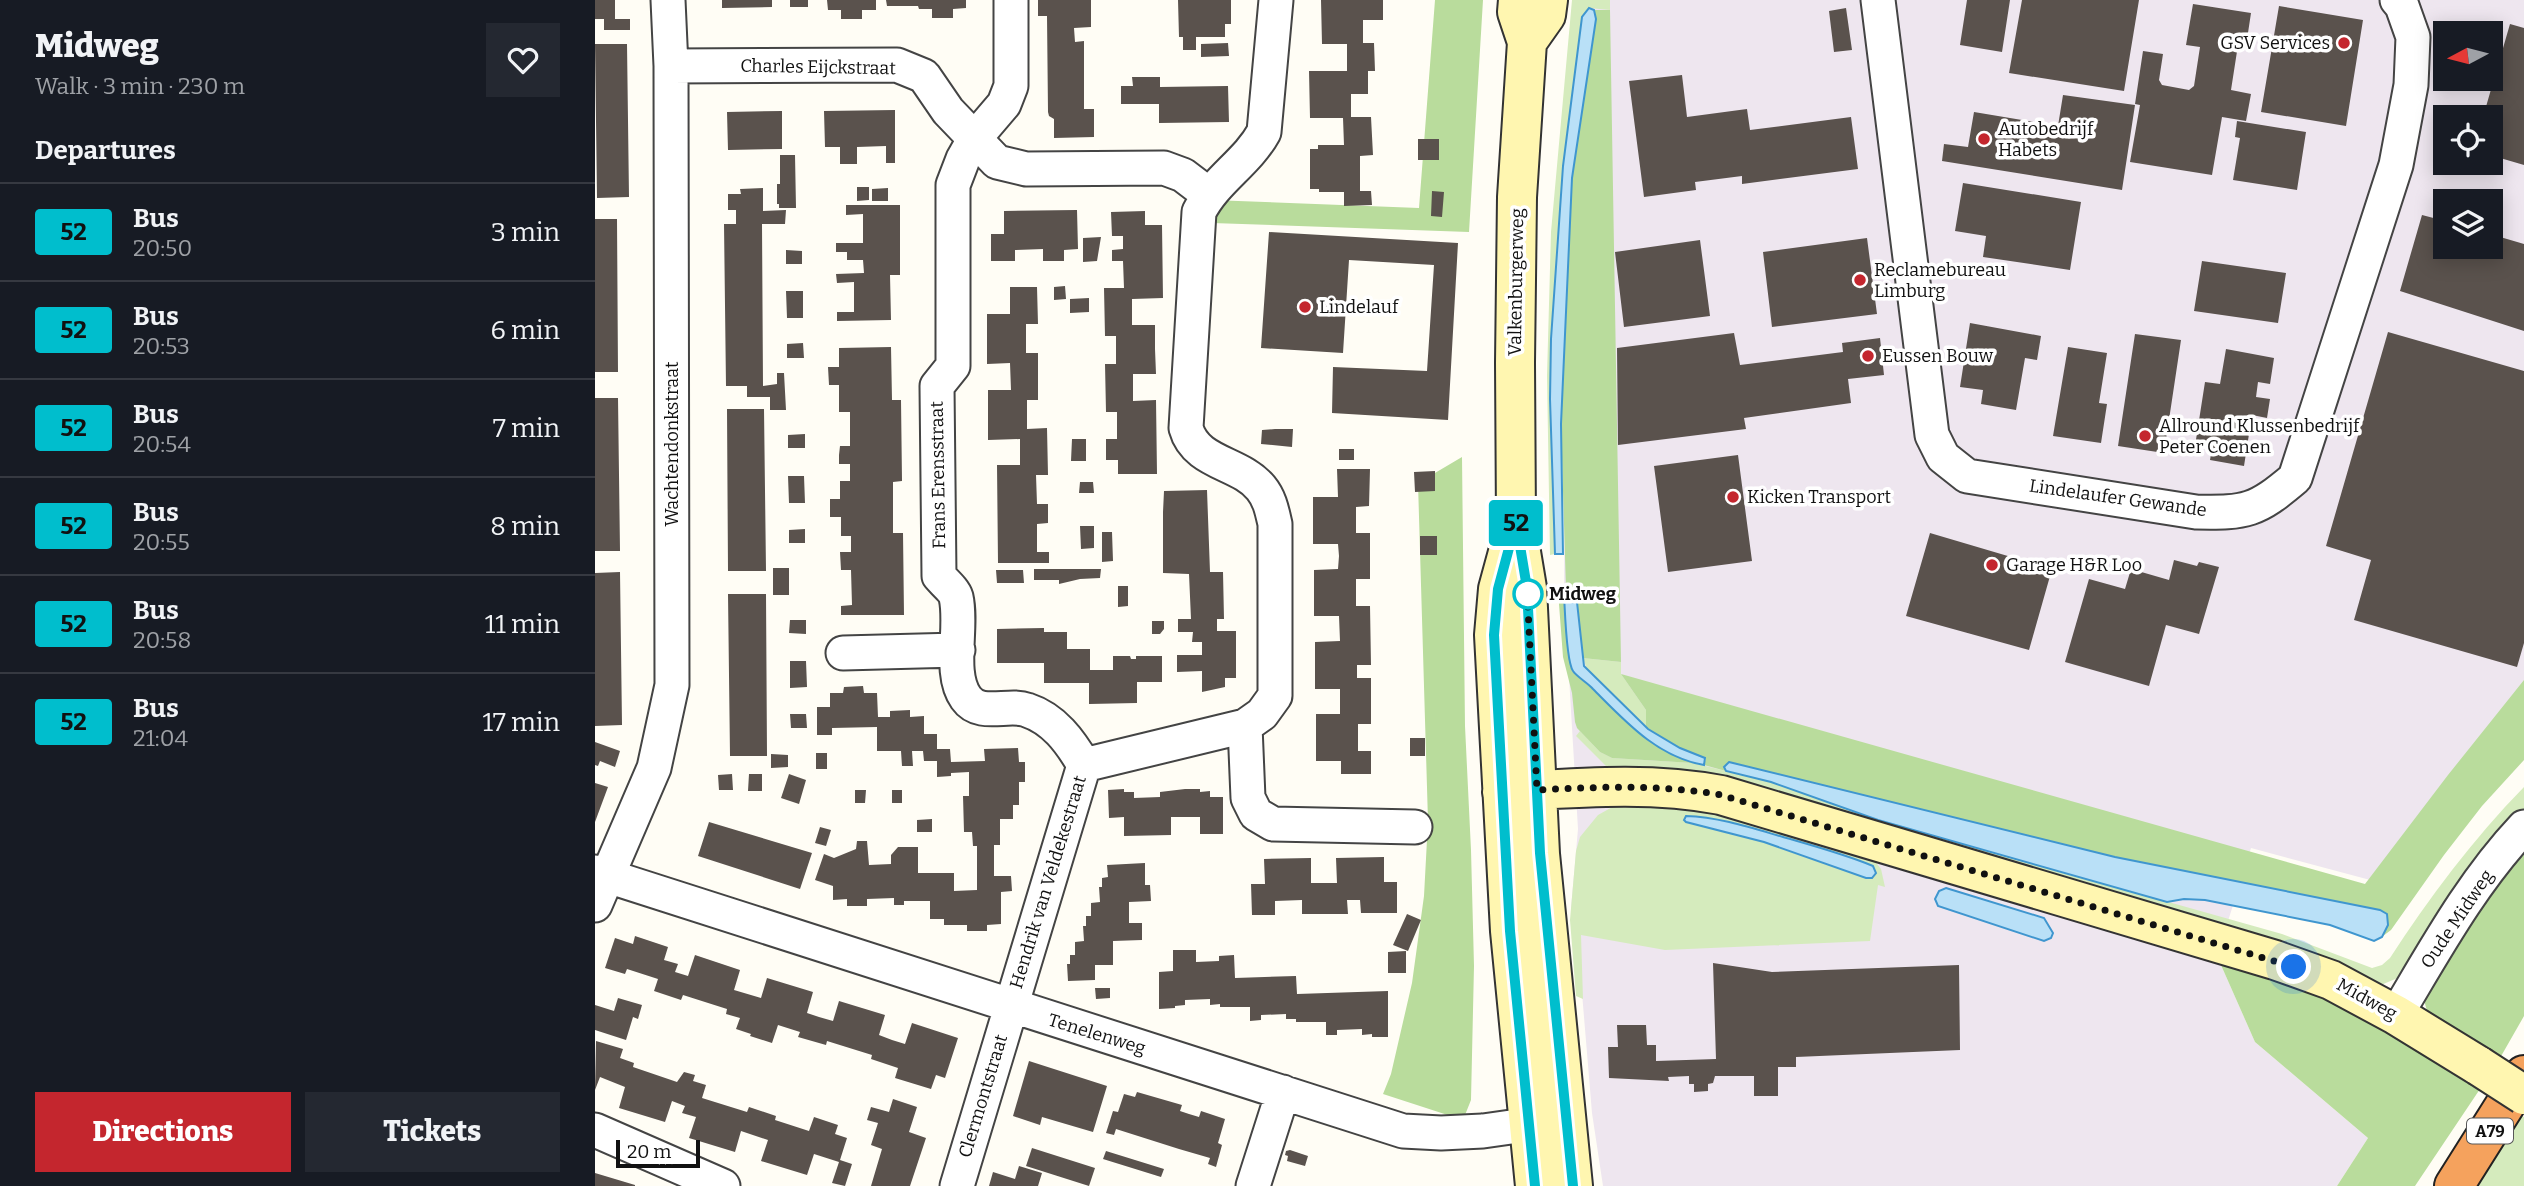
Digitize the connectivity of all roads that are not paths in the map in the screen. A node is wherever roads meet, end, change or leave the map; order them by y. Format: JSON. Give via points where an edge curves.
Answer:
{"nodes":[{"id":1,"x":668,"y":0,"type":"edge"},
{"id":2,"x":1010,"y":0,"type":"edge"},
{"id":3,"x":1276,"y":0,"type":"edge"},
{"id":4,"x":1518,"y":0,"type":"edge"},
{"id":5,"x":1548,"y":0,"type":"edge"},
{"id":6,"x":1878,"y":0,"type":"edge"},
{"id":7,"x":2399,"y":3,"type":"edge"},
{"id":8,"x":1527,"y":42,"type":"junction"},
{"id":9,"x":671,"y":66,"type":"junction"},
{"id":10,"x":975,"y":138,"type":"junction"},
{"id":11,"x":1208,"y":194,"type":"junction"},
{"id":12,"x":958,"y":650,"type":"junction"},
{"id":13,"x":843,"y":653,"type":"dead end"},
{"id":14,"x":1245,"y":726,"type":"junction"},
{"id":15,"x":1084,"y":765,"type":"junction"},
{"id":16,"x":1520,"y":791,"type":"junction"},
{"id":17,"x":1415,"y":827,"type":"dead end"},
{"id":18,"x":2524,"y":827,"type":"edge"},
{"id":19,"x":599,"y":885,"type":"edge"},
{"id":20,"x":1010,"y":1007,"type":"junction"},
{"id":21,"x":2396,"y":1015,"type":"junction"},
{"id":22,"x":2524,"y":1075,"type":"edge"},
{"id":23,"x":1283,"y":1092,"type":"junction"},
{"id":24,"x":2524,"y":1095,"type":"edge"},
{"id":25,"x":1566,"y":1120,"type":"junction"},
{"id":26,"x":1528,"y":1124,"type":"junction"},
{"id":27,"x":595,"y":1130,"type":"edge"},
{"id":28,"x":723,"y":1186,"type":"edge"},
{"id":29,"x":957,"y":1186,"type":"edge"},
{"id":30,"x":1253,"y":1186,"type":"edge"},
{"id":31,"x":1535,"y":1186,"type":"edge"},
{"id":32,"x":1573,"y":1186,"type":"edge"},
{"id":33,"x":2454,"y":1186,"type":"edge"}],
"edges":[{"from":1,"to":9,"type":"street","name":"Wachtendonkstraat"},
{"from":2,"to":10,"type":"street","name":"Frans Erensstraat","via":[[1011,86],[1004,104]]},
{"from":3,"to":11,"type":"street","via":[[1264,132],[1255,150]]},
{"from":4,"to":8,"type":"main road","name":"Valkenburgerweg"},
{"from":5,"to":8,"type":"main road","name":"Valkenburgerweg","via":[[1546,15]]},
{"from":6,"to":7,"type":"street","name":"Lindelaufer Gewande","via":[[1932,435],[1943,457],[1967,476],[2196,512],[2234,513],[2266,503],[2295,478],[2396,164],[2411,85],[2413,37]]},
{"from":8,"to":16,"type":"main road","name":"Valkenburgerweg","via":[[1517,197],[1515,363],[1516,522],[1527,588]]},
{"from":9,"to":10,"type":"street","name":"Charles Eijckstraat","via":[[897,65],[924,76],[948,111]]},
{"from":9,"to":19,"type":"street","name":"Wachtendonkstraat","via":[[672,685],[654,768]]},
{"from":10,"to":11,"type":"street","name":"Charles Eijckstraat","via":[[997,162],[1014,167],[1164,168],[1183,175]]},
{"from":10,"to":12,"type":"street","name":"Frans Erensstraat","via":[[953,186],[953,366],[937,386],[939,576],[956,595]]},
{"from":11,"to":14,"type":"street","name":"Hendrik van Veldekestraat","via":[[1199,212],[1186,428],[1198,449],[1260,486],[1275,524],[1275,696],[1262,714]]},
{"from":12,"to":13,"type":"street"},
{"from":12,"to":15,"type":"street","name":"Frans Erensstraat","via":[[959,687],[968,702],[984,709],[1025,709],[1049,721],[1069,740]]},
{"from":14,"to":15,"type":"street","name":"Hendrik van Veldekestraat"},
{"from":14,"to":17,"type":"street","via":[[1248,798],[1257,814],[1273,824]]},
{"from":15,"to":20,"type":"street","name":"Hendrik van Veldekestraat"},
{"from":16,"to":21,"type":"main road","name":"Midweg","via":[[1644,787],[1721,795],[2275,960],[2331,980]]},
{"from":16,"to":25,"type":"main road","name":"Valkenburgerweg","via":[[1546,928]]},
{"from":16,"to":26,"type":"main road","name":"Valkenburgerweg","via":[[1510,931]]},
{"from":18,"to":21,"type":"street","name":"Oude Midweg","via":[[2450,926]]},
{"from":19,"to":20,"type":"street","name":"Tenelenweg"},
{"from":20,"to":23,"type":"street","name":"Tenelenweg"},
{"from":20,"to":29,"type":"street","name":"Clermontstraat"},
{"from":21,"to":24,"type":"main road","name":"Midweg","bridge":true},
{"from":22,"to":33,"type":"highway","number":"A79"},
{"from":23,"to":26,"type":"street","name":"Tenelenweg","via":[[1402,1131],[1483,1132]]},
{"from":23,"to":30,"type":"street"},
{"from":25,"to":26,"type":"street","name":"Tenelenweg"},
{"from":25,"to":32,"type":"main road","name":"Valkenburgerweg"},
{"from":26,"to":31,"type":"main road","name":"Valkenburgerweg"},
{"from":27,"to":28,"type":"street"}]}
